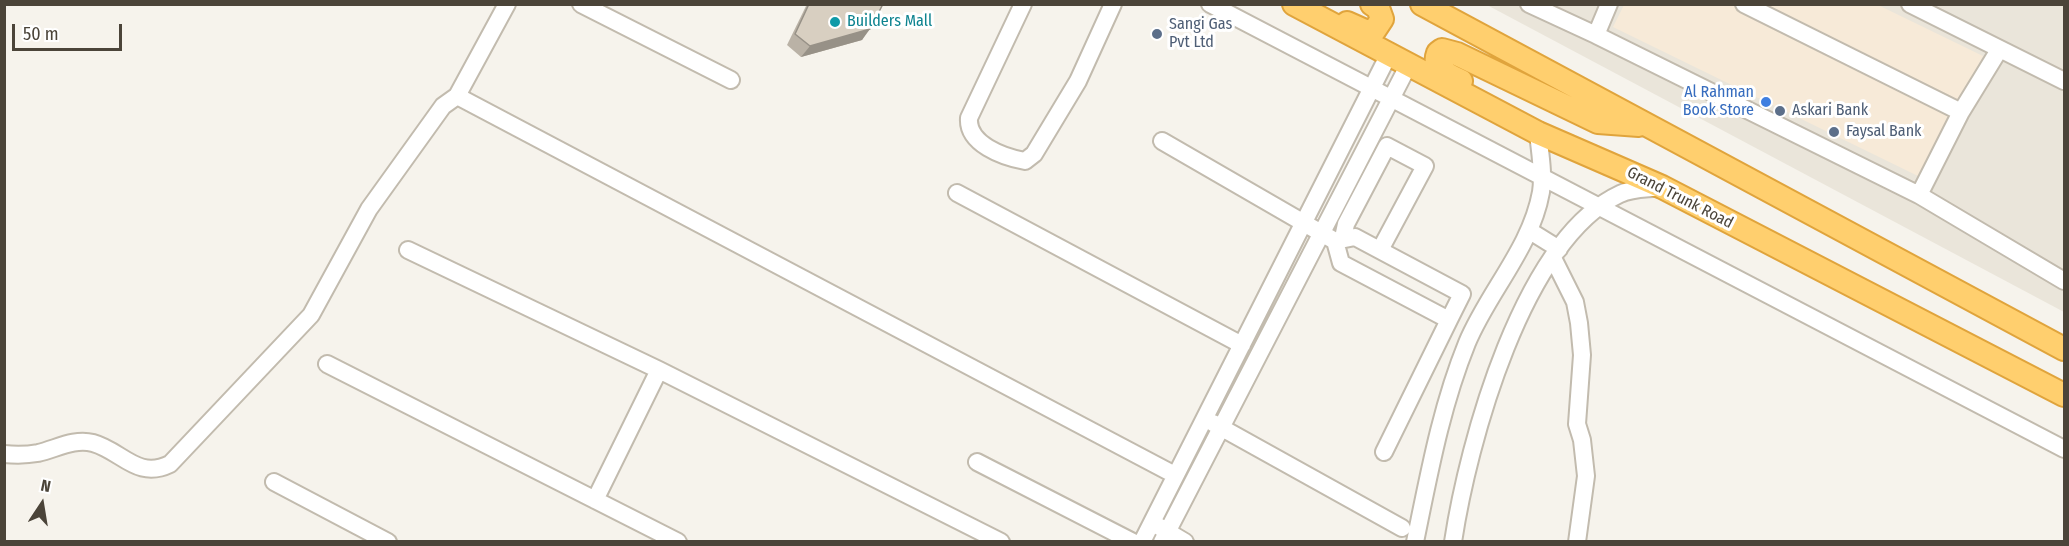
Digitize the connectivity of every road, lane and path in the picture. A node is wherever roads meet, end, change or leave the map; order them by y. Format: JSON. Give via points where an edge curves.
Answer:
{"nodes":[{"id":1,"x":507,"y":4,"type":"edge"},
{"id":2,"x":581,"y":4,"type":"edge"},
{"id":3,"x":1023,"y":4,"type":"edge"},
{"id":4,"x":1113,"y":4,"type":"edge"},
{"id":5,"x":1210,"y":4,"type":"edge"},
{"id":6,"x":1294,"y":4,"type":"edge"},
{"id":7,"x":1314,"y":4,"type":"edge"},
{"id":8,"x":1372,"y":4,"type":"edge"},
{"id":9,"x":1529,"y":4,"type":"edge"},
{"id":10,"x":1609,"y":4,"type":"edge"},
{"id":11,"x":1744,"y":4,"type":"edge"},
{"id":12,"x":1910,"y":4,"type":"edge"},
{"id":13,"x":1428,"y":6,"type":"edge"},
{"id":14,"x":1596,"y":35,"type":"junction"},
{"id":15,"x":1999,"y":50,"type":"junction"},
{"id":16,"x":1398,"y":61,"type":"junction"},
{"id":17,"x":731,"y":80,"type":"dead end"},
{"id":18,"x":2064,"y":81,"type":"edge"},
{"id":19,"x":1372,"y":87,"type":"junction"},
{"id":20,"x":457,"y":96,"type":"junction"},
{"id":21,"x":1394,"y":98,"type":"junction"},
{"id":22,"x":1961,"y":112,"type":"junction"},
{"id":23,"x":1644,"y":125,"type":"junction"},
{"id":24,"x":1538,"y":134,"type":"junction"},
{"id":25,"x":1162,"y":141,"type":"dead end"},
{"id":26,"x":1620,"y":168,"type":"junction"},
{"id":27,"x":1542,"y":176,"type":"junction"},
{"id":28,"x":1662,"y":187,"type":"junction"},
{"id":29,"x":957,"y":193,"type":"dead end"},
{"id":30,"x":1919,"y":195,"type":"junction"},
{"id":31,"x":1601,"y":205,"type":"junction"},
{"id":32,"x":1303,"y":223,"type":"junction"},
{"id":33,"x":1530,"y":231,"type":"junction"},
{"id":34,"x":1333,"y":238,"type":"junction"},
{"id":35,"x":408,"y":250,"type":"dead end"},
{"id":36,"x":1380,"y":250,"type":"junction"},
{"id":37,"x":1556,"y":254,"type":"junction"},
{"id":38,"x":2064,"y":281,"type":"edge"},
{"id":39,"x":1449,"y":320,"type":"junction"},
{"id":40,"x":2012,"y":322,"type":"junction"},
{"id":41,"x":2064,"y":337,"type":"edge"},
{"id":42,"x":1242,"y":345,"type":"junction"},
{"id":43,"x":2064,"y":349,"type":"edge"},
{"id":44,"x":327,"y":364,"type":"dead end"},
{"id":45,"x":659,"y":370,"type":"junction"},
{"id":46,"x":2064,"y":395,"type":"edge"},
{"id":47,"x":1205,"y":418,"type":"junction"},
{"id":48,"x":1221,"y":428,"type":"junction"},
{"id":49,"x":2064,"y":449,"type":"edge"},
{"id":50,"x":1384,"y":452,"type":"dead end"},
{"id":51,"x":4,"y":454,"type":"edge"},
{"id":52,"x":977,"y":462,"type":"dead end"},
{"id":53,"x":1175,"y":475,"type":"junction"},
{"id":54,"x":274,"y":482,"type":"dead end"},
{"id":55,"x":595,"y":500,"type":"junction"},
{"id":56,"x":1152,"y":522,"type":"junction"},
{"id":57,"x":1402,"y":528,"type":"dead end"},
{"id":58,"x":1164,"y":537,"type":"edge"},
{"id":59,"x":388,"y":542,"type":"edge"},
{"id":60,"x":678,"y":542,"type":"edge"},
{"id":61,"x":1001,"y":542,"type":"edge"},
{"id":62,"x":1133,"y":542,"type":"edge"},
{"id":63,"x":1142,"y":542,"type":"edge"},
{"id":64,"x":1185,"y":542,"type":"edge"},
{"id":65,"x":1414,"y":542,"type":"edge"},
{"id":66,"x":1453,"y":542,"type":"edge"},
{"id":67,"x":1577,"y":542,"type":"edge"}],
"edges":[{"from":1,"to":20,"type":"street"},
{"from":2,"to":17,"type":"street"},
{"from":3,"to":4,"type":"street","via":[[969,118],[969,128],[974,138],[1012,159],[1025,161],[1034,154],[1078,81]]},
{"from":5,"to":19,"type":"street"},
{"from":6,"to":16,"type":"highway","name":"Grand Trunk Road"},
{"from":7,"to":8,"type":"highway","via":[[1365,31],[1374,31],[1382,19]]},
{"from":9,"to":14,"type":"street"},
{"from":10,"to":14,"type":"street"},
{"from":11,"to":22,"type":"street"},
{"from":12,"to":15,"type":"street"},
{"from":13,"to":23,"type":"highway"},
{"from":14,"to":30,"type":"street"},
{"from":15,"to":18,"type":"street"},
{"from":15,"to":22,"type":"street"},
{"from":16,"to":19,"type":"street"},
{"from":16,"to":21,"type":"street"},
{"from":16,"to":24,"type":"highway","name":"Grand Trunk Road"},
{"from":19,"to":21,"type":"street"},
{"from":19,"to":32,"type":"street"},
{"from":20,"to":51,"type":"street","via":[[443,106],[369,209],[311,315],[170,464],[158,470],[136,466],[94,443],[79,441],[37,453]]},
{"from":20,"to":53,"type":"street"},
{"from":21,"to":27,"type":"street"},
{"from":21,"to":34,"type":"street"},
{"from":22,"to":30,"type":"street"},
{"from":23,"to":26,"type":"highway","via":[[1598,123],[1449,50],[1438,53],[1436,63],[1446,73]]},
{"from":23,"to":40,"type":"highway"},
{"from":24,"to":26,"type":"highway","name":"Grand Trunk Road"},
{"from":24,"to":27,"type":"street"},
{"from":25,"to":32,"type":"street"},
{"from":26,"to":28,"type":"highway","name":"Grand Trunk Road"},
{"from":27,"to":31,"type":"street"},
{"from":27,"to":33,"type":"street"},
{"from":28,"to":31,"type":"street","via":[[1622,193]]},
{"from":28,"to":46,"type":"highway","name":"Grand Trunk Road"},
{"from":29,"to":42,"type":"street"},
{"from":30,"to":38,"type":"street"},
{"from":31,"to":37,"type":"street"},
{"from":31,"to":49,"type":"street"},
{"from":32,"to":34,"type":"street"},
{"from":32,"to":42,"type":"street"},
{"from":33,"to":37,"type":"street"},
{"from":33,"to":65,"type":"street","via":[[1482,310],[1454,378],[1443,410]]},
{"from":34,"to":36,"type":"street","via":[[1355,237]]},
{"from":34,"to":36,"type":"street","via":[[1346,224],[1387,146],[1425,166]]},
{"from":34,"to":39,"type":"street","via":[[1341,263]]},
{"from":34,"to":48,"type":"street"},
{"from":35,"to":45,"type":"street"},
{"from":36,"to":39,"type":"street","via":[[1462,294]]},
{"from":37,"to":66,"type":"street","via":[[1521,316],[1489,389]]},
{"from":37,"to":67,"type":"street","via":[[1575,302],[1582,355],[1577,424],[1586,476]]},
{"from":39,"to":50,"type":"street"},
{"from":40,"to":41,"type":"street"},
{"from":40,"to":43,"type":"highway"},
{"from":42,"to":47,"type":"street"},
{"from":44,"to":55,"type":"street"},
{"from":45,"to":55,"type":"street"},
{"from":45,"to":61,"type":"street"},
{"from":47,"to":48,"type":"street"},
{"from":47,"to":53,"type":"street"},
{"from":48,"to":57,"type":"street"},
{"from":48,"to":58,"type":"street"},
{"from":52,"to":62,"type":"street"},
{"from":53,"to":56,"type":"street"},
{"from":54,"to":59,"type":"street"},
{"from":55,"to":60,"type":"street"},
{"from":56,"to":58,"type":"street"},
{"from":56,"to":63,"type":"street"},
{"from":58,"to":64,"type":"street"}]}
